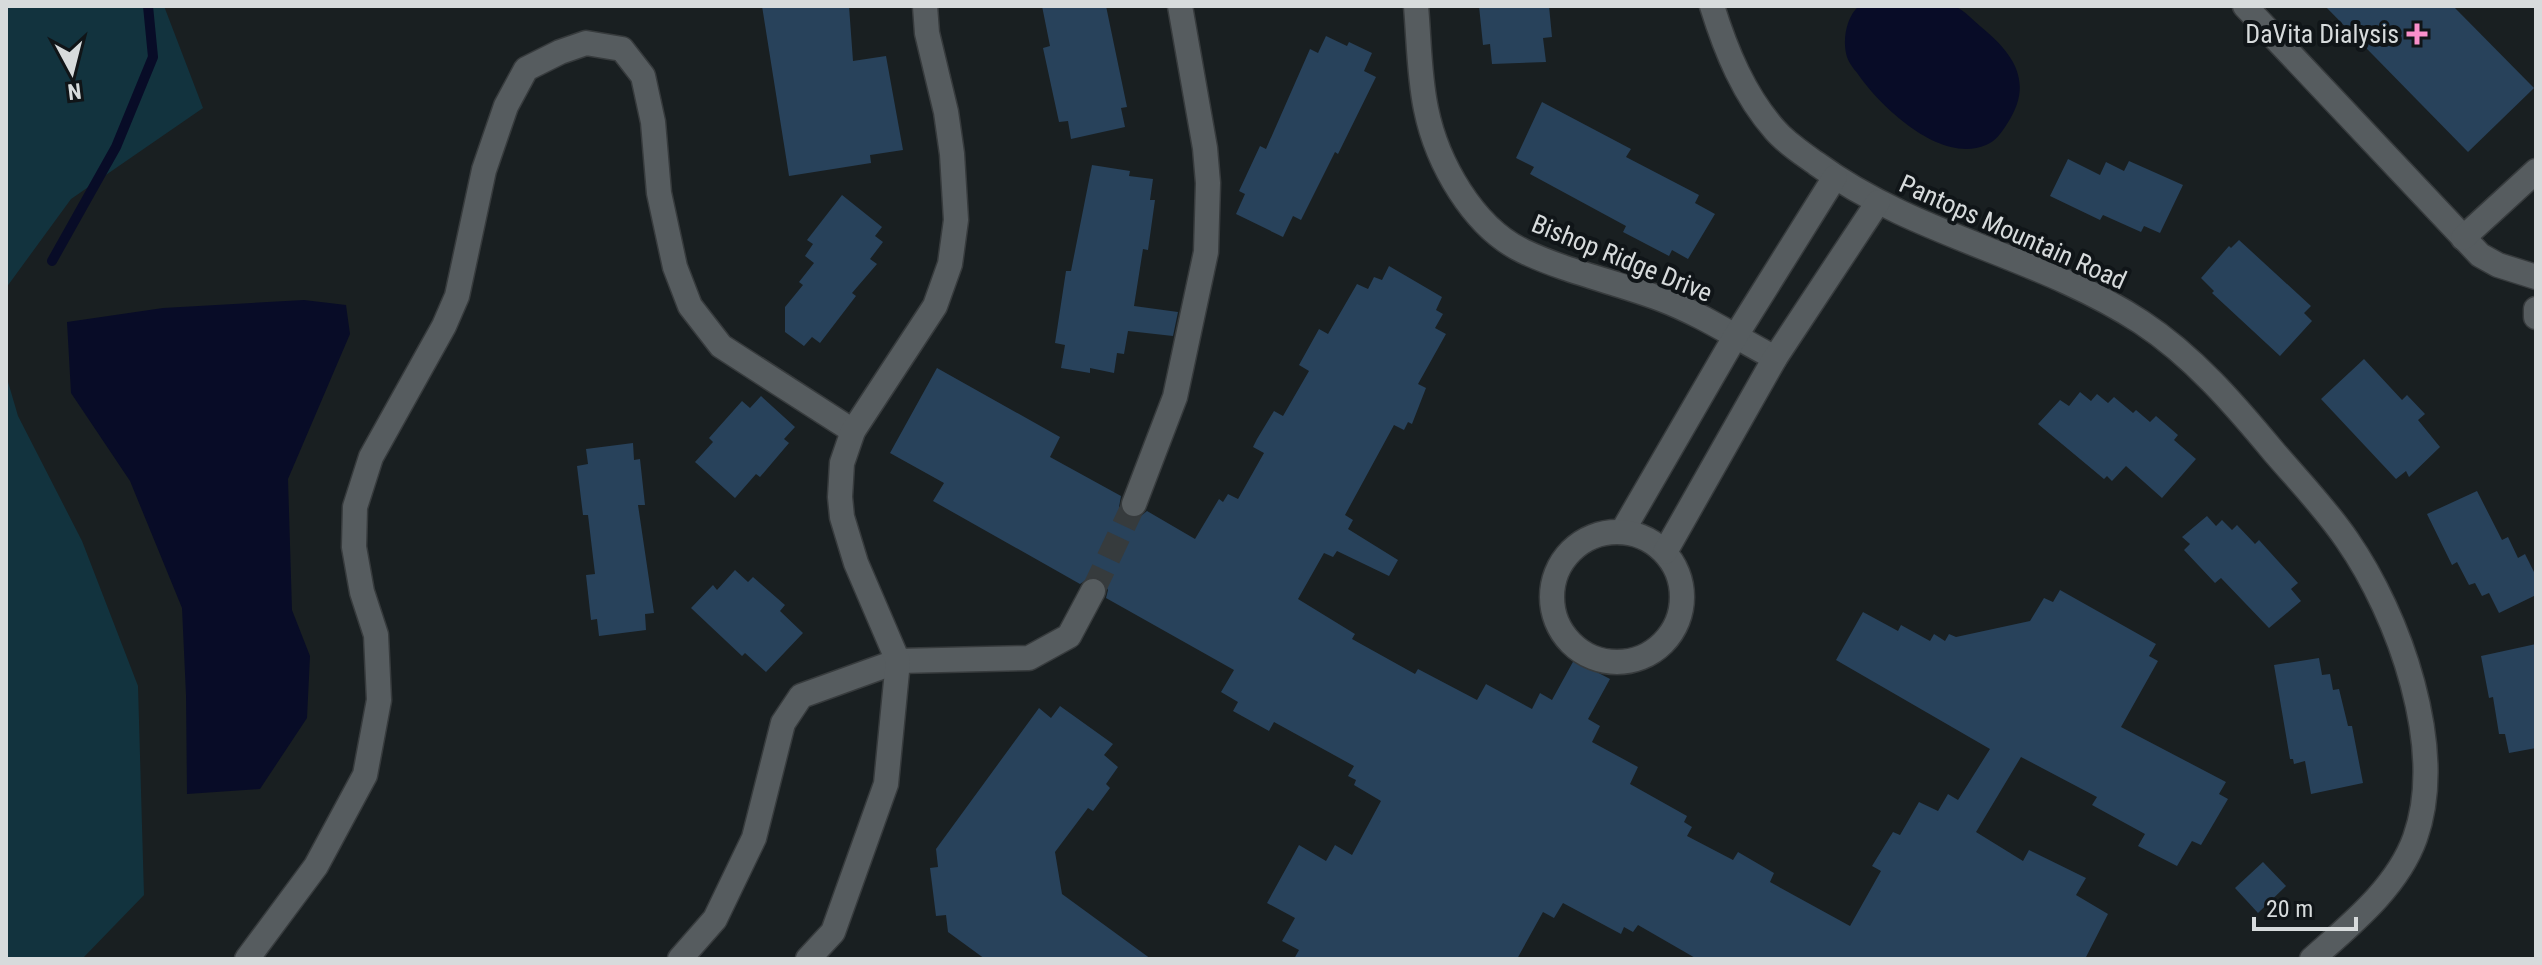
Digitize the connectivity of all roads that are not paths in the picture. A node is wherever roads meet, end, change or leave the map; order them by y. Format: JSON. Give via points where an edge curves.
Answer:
{"nodes":[{"id":1,"x":925,"y":6,"type":"edge"},
{"id":2,"x":1180,"y":6,"type":"edge"},
{"id":3,"x":1416,"y":6,"type":"edge"},
{"id":4,"x":1712,"y":6,"type":"edge"},
{"id":5,"x":2245,"y":6,"type":"edge"},
{"id":6,"x":2536,"y":171,"type":"edge"},
{"id":7,"x":1835,"y":177,"type":"junction"},
{"id":8,"x":1878,"y":202,"type":"junction"},
{"id":9,"x":2463,"y":238,"type":"junction"},
{"id":10,"x":2536,"y":277,"type":"edge"},
{"id":11,"x":2536,"y":309,"type":"edge"},
{"id":12,"x":2536,"y":317,"type":"edge"},
{"id":13,"x":1735,"y":337,"type":"junction"},
{"id":14,"x":1775,"y":358,"type":"junction"},
{"id":15,"x":853,"y":431,"type":"junction"},
{"id":16,"x":1134,"y":504,"type":"tunnel mouth"},
{"id":17,"x":1622,"y":532,"type":"junction"},
{"id":18,"x":1665,"y":552,"type":"junction"},
{"id":19,"x":1093,"y":591,"type":"tunnel mouth"},
{"id":20,"x":898,"y":661,"type":"junction"},
{"id":21,"x":247,"y":959,"type":"edge"},
{"id":22,"x":680,"y":959,"type":"edge"},
{"id":23,"x":808,"y":959,"type":"edge"},
{"id":24,"x":2312,"y":959,"type":"edge"}],
"edges":[{"from":1,"to":15,"type":"street","via":[[952,154],[956,220],[950,264],[935,306]]},
{"from":2,"to":16,"type":"street","via":[[1205,148],[1206,252],[1175,397]]},
{"from":3,"to":13,"type":"street","name":"Bishop Ridge Drive","via":[[1426,110],[1445,164],[1491,230],[1520,250],[1663,300]]},
{"from":4,"to":7,"type":"street","name":"Pantops Mountain Road","via":[[1724,45],[1772,127]]},
{"from":5,"to":9,"type":"street"},
{"from":6,"to":9,"type":"street"},
{"from":7,"to":8,"type":"street","name":"Pantops Mountain Road"},
{"from":7,"to":13,"type":"street"},
{"from":8,"to":14,"type":"street"},
{"from":8,"to":24,"type":"street","name":"Pantops Mountain Road","via":[[2077,285],[2141,323],[2191,361],[2244,416],[2347,540],[2382,602],[2408,667],[2422,741],[2424,799],[2402,865]]},
{"from":9,"to":10,"type":"street","via":[[2498,265]]},
{"from":11,"to":12,"type":"street"},
{"from":13,"to":14,"type":"street","name":"Bishop Ridge Drive"},
{"from":13,"to":17,"type":"street"},
{"from":14,"to":18,"type":"street"},
{"from":15,"to":20,"type":"street","via":[[842,463],[842,517]]},
{"from":15,"to":21,"type":"street","via":[[721,346],[690,306],[675,267],[659,193],[643,76],[622,49],[586,43],[526,69],[506,106],[484,170],[457,296],[371,457],[355,507],[354,547],[376,635],[379,700],[365,775],[316,866]]},
{"from":17,"to":18,"type":"street","via":[[1638,535]]},
{"from":17,"to":18,"type":"street","via":[[1579,543],[1563,559],[1554,580],[1551,602],[1557,624],[1588,656],[1633,661],[1670,635],[1680,615],[1682,593]]},
{"from":19,"to":20,"type":"street","via":[[1069,636],[1029,658]]},
{"from":20,"to":22,"type":"street","via":[[801,696],[783,723],[754,838],[715,919]]},
{"from":20,"to":23,"type":"street","via":[[886,784],[833,932]]}]}
